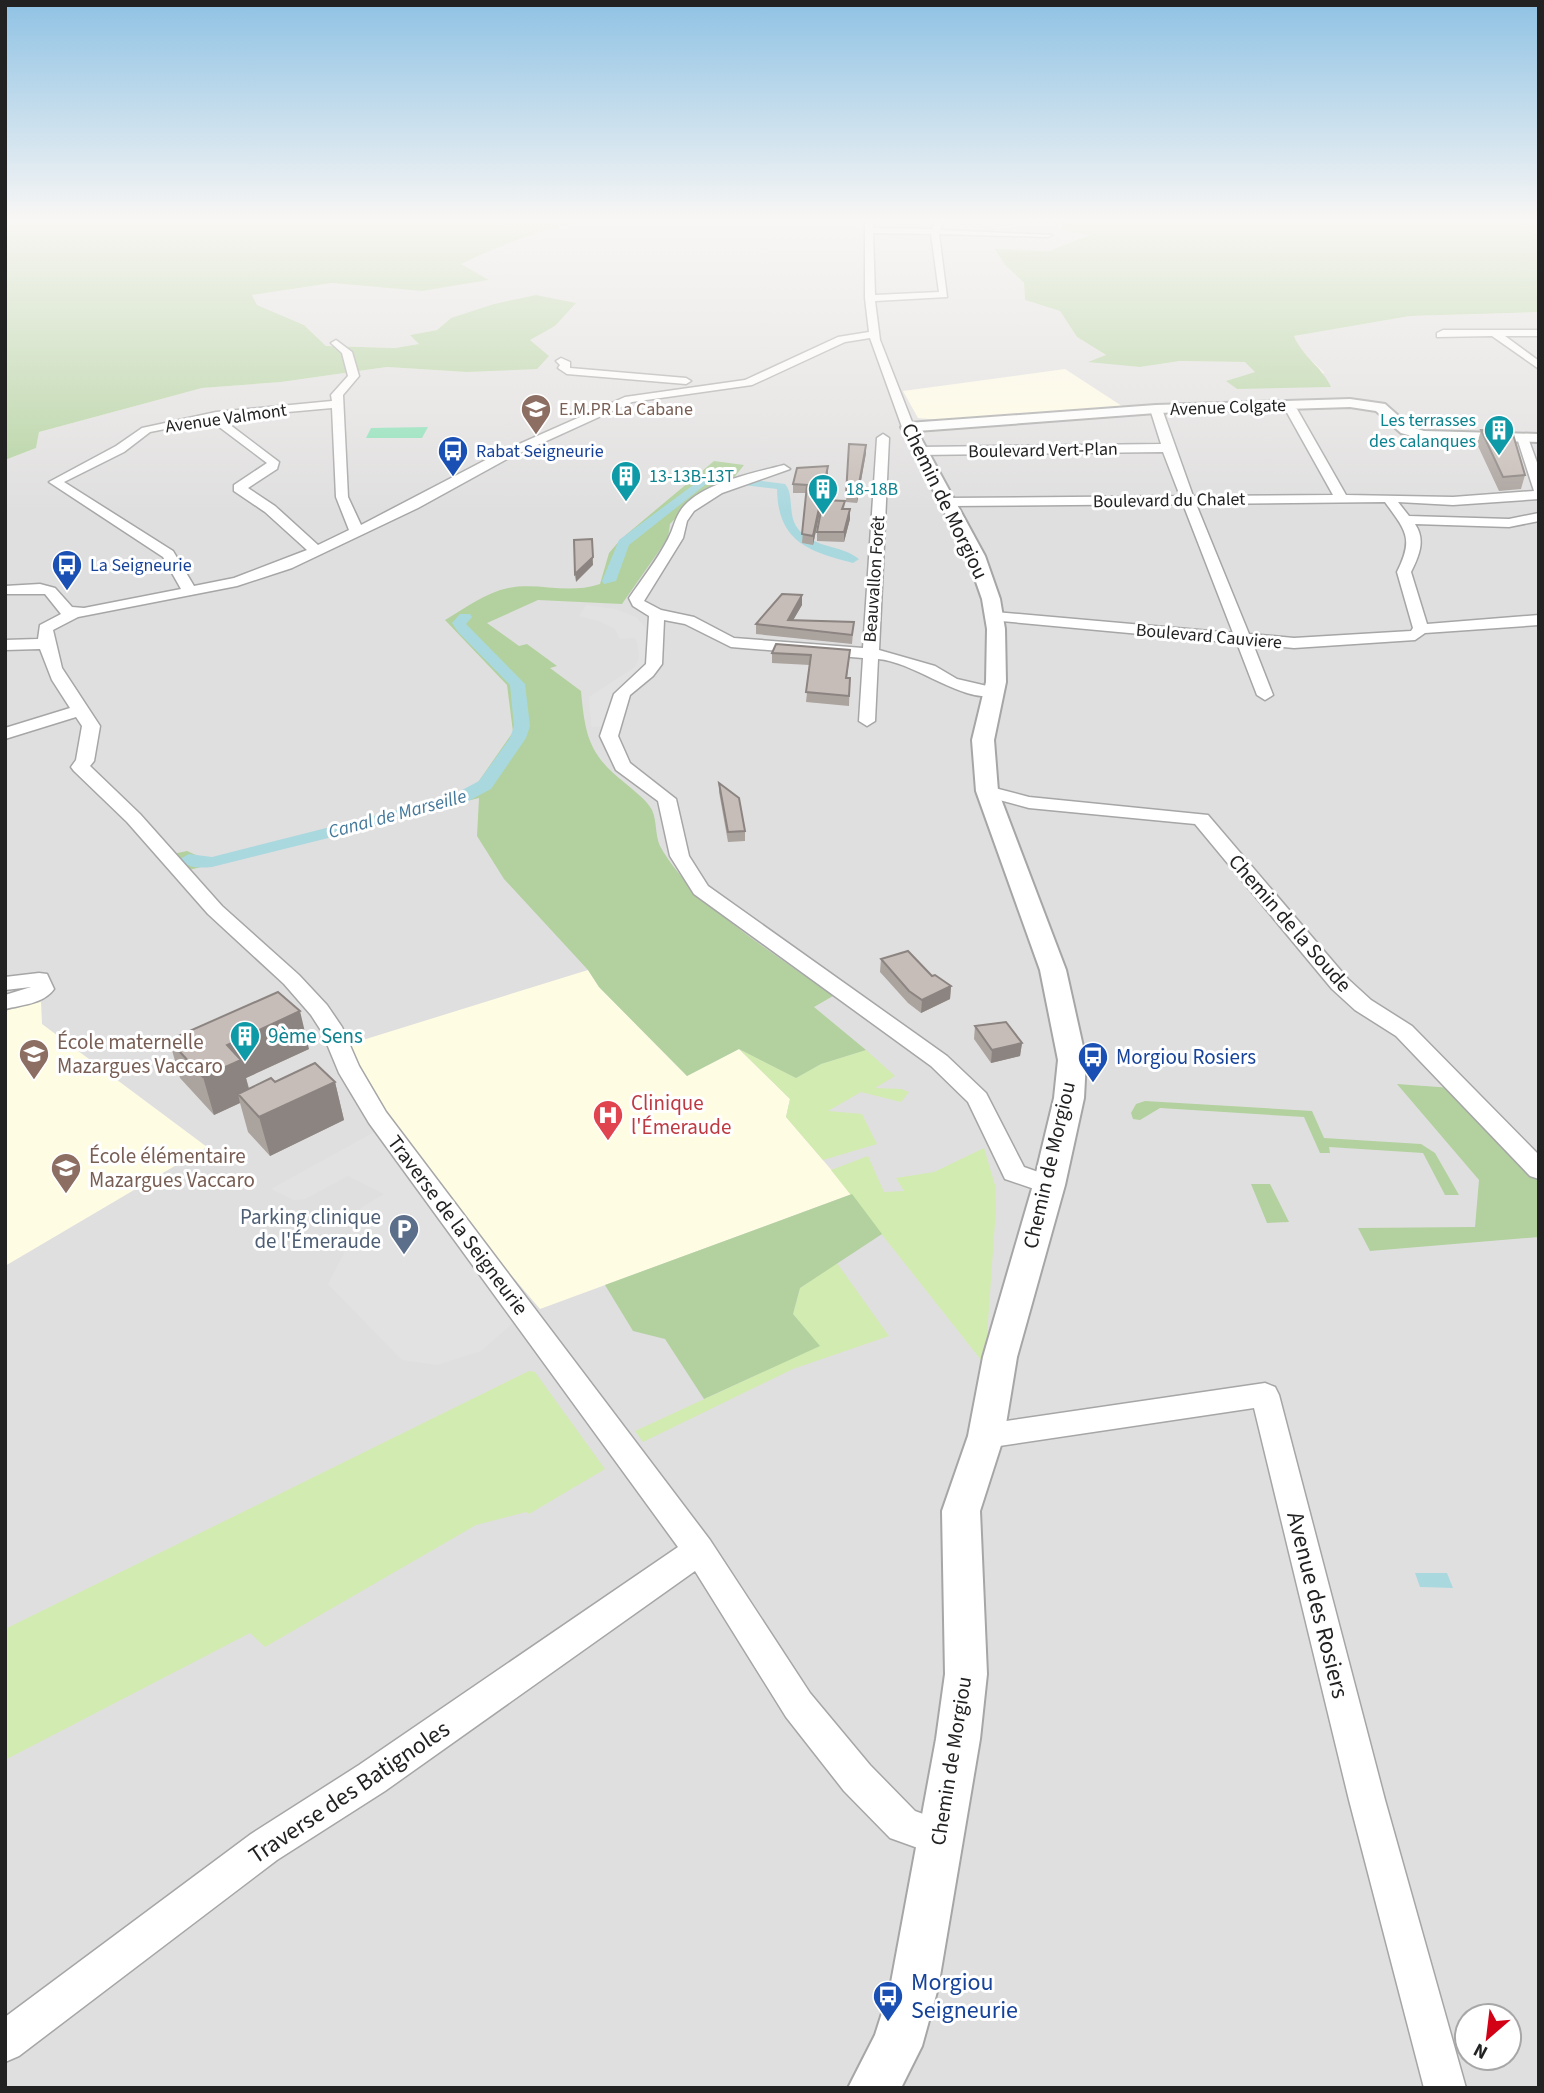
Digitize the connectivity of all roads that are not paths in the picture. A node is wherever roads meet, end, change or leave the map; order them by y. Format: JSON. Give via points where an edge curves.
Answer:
{"nodes":[{"id":1,"x":873,"y":318,"type":"edge"},
{"id":2,"x":1539,"y":333,"type":"edge"},
{"id":3,"x":875,"y":334,"type":"junction"},
{"id":4,"x":1496,"y":334,"type":"junction"},
{"id":5,"x":1441,"y":335,"type":"dead end"},
{"id":6,"x":336,"y":343,"type":"dead end"},
{"id":7,"x":561,"y":362,"type":"dead end"},
{"id":8,"x":1539,"y":366,"type":"edge"},
{"id":9,"x":633,"y":377,"type":"junction"},
{"id":10,"x":738,"y":384,"type":"junction"},
{"id":11,"x":338,"y":404,"type":"junction"},
{"id":12,"x":610,"y":406,"type":"junction"},
{"id":13,"x":1156,"y":409,"type":"junction"},
{"id":14,"x":1290,"y":409,"type":"dead end"},
{"id":15,"x":216,"y":417,"type":"junction"},
{"id":16,"x":908,"y":427,"type":"junction"},
{"id":17,"x":883,"y":438,"type":"dead end"},
{"id":18,"x":1531,"y":438,"type":"edge"},
{"id":19,"x":1168,"y":448,"type":"junction"},
{"id":20,"x":918,"y":451,"type":"junction"},
{"id":21,"x":754,"y":465,"type":"dead end"},
{"id":22,"x":784,"y":469,"type":"dead end"},
{"id":23,"x":1536,"y":470,"type":"edge"},
{"id":24,"x":733,"y":487,"type":"junction"},
{"id":25,"x":1539,"y":489,"type":"edge"},
{"id":26,"x":1539,"y":495,"type":"edge"},
{"id":27,"x":1341,"y":498,"type":"junction"},
{"id":28,"x":1389,"y":498,"type":"junction"},
{"id":29,"x":1189,"y":500,"type":"junction"},
{"id":30,"x":949,"y":502,"type":"junction"},
{"id":31,"x":352,"y":510,"type":"junction"},
{"id":32,"x":401,"y":511,"type":"junction"},
{"id":33,"x":1539,"y":517,"type":"edge"},
{"id":34,"x":384,"y":520,"type":"junction"},
{"id":35,"x":1405,"y":520,"type":"junction"},
{"id":36,"x":357,"y":532,"type":"junction"},
{"id":37,"x":314,"y":551,"type":"junction"},
{"id":38,"x":5,"y":590,"type":"edge"},
{"id":39,"x":190,"y":592,"type":"junction"},
{"id":40,"x":74,"y":613,"type":"junction"},
{"id":41,"x":657,"y":614,"type":"junction"},
{"id":42,"x":995,"y":617,"type":"junction"},
{"id":43,"x":1539,"y":620,"type":"edge"},
{"id":44,"x":1421,"y":629,"type":"junction"},
{"id":45,"x":1243,"y":639,"type":"junction"},
{"id":46,"x":45,"y":644,"type":"junction"},
{"id":47,"x":5,"y":645,"type":"edge"},
{"id":48,"x":869,"y":652,"type":"junction"},
{"id":49,"x":993,"y":692,"type":"junction"},
{"id":50,"x":1265,"y":695,"type":"dead end"},
{"id":51,"x":80,"y":710,"type":"junction"},
{"id":52,"x":867,"y":721,"type":"dead end"},
{"id":53,"x":5,"y":734,"type":"edge"},
{"id":54,"x":987,"y":791,"type":"junction"},
{"id":55,"x":5,"y":984,"type":"edge"},
{"id":56,"x":5,"y":1002,"type":"edge"},
{"id":57,"x":1539,"y":1170,"type":"edge"},
{"id":58,"x":1049,"y":1185,"type":"junction"},
{"id":59,"x":986,"y":1436,"type":"junction"},
{"id":60,"x":699,"y":1550,"type":"junction"},
{"id":61,"x":940,"y":1838,"type":"junction"},
{"id":62,"x":5,"y":2042,"type":"edge"},
{"id":63,"x":873,"y":2088,"type":"edge"},
{"id":64,"x":1445,"y":2088,"type":"edge"}],
"edges":[{"from":1,"to":3,"type":"street","name":"Chemin de Morgiou"},
{"from":2,"to":4,"type":"street"},
{"from":3,"to":10,"type":"street","via":[[842,339]]},
{"from":3,"to":16,"type":"street","name":"Chemin de Morgiou","via":[[879,356]]},
{"from":4,"to":5,"type":"street"},
{"from":4,"to":8,"type":"street"},
{"from":6,"to":11,"type":"street","via":[[347,352],[354,376],[337,395]]},
{"from":7,"to":9,"type":"street","via":[[567,371]]},
{"from":9,"to":10,"type":"street"},
{"from":9,"to":12,"type":"street"},
{"from":10,"to":12,"type":"street","via":[[640,397]]},
{"from":11,"to":15,"type":"street","name":"Avenue Valmont"},
{"from":11,"to":31,"type":"street"},
{"from":12,"to":32,"type":"street"},
{"from":13,"to":16,"type":"street","name":"Avenue Colgate"},
{"from":13,"to":18,"type":"street","name":"Avenue Colgate","via":[[1362,403],[1380,407],[1406,430],[1423,435]]},
{"from":13,"to":19,"type":"street"},
{"from":14,"to":27,"type":"street"},
{"from":15,"to":37,"type":"street","via":[[273,462],[240,490],[270,509]]},
{"from":15,"to":39,"type":"street","name":"Avenue Valmont","via":[[146,430],[120,449],[55,482],[168,554]]},
{"from":16,"to":20,"type":"street","name":"Chemin de Morgiou"},
{"from":17,"to":48,"type":"street","name":"Beauvallon Forêt"},
{"from":18,"to":23,"type":"street"},
{"from":19,"to":20,"type":"street","name":"Boulevard Vert-Plan"},
{"from":19,"to":29,"type":"street"},
{"from":20,"to":30,"type":"street","name":"Chemin de Morgiou"},
{"from":21,"to":24,"type":"street"},
{"from":22,"to":24,"type":"street"},
{"from":23,"to":25,"type":"street"},
{"from":24,"to":41,"type":"street","via":[[704,495],[677,527],[676,538],[636,598]]},
{"from":26,"to":28,"type":"street","name":"Boulevard du Chalet","via":[[1453,501]]},
{"from":27,"to":28,"type":"street","name":"Boulevard du Chalet"},
{"from":27,"to":29,"type":"street","name":"Boulevard du Chalet"},
{"from":28,"to":35,"type":"street"},
{"from":29,"to":30,"type":"street","name":"Boulevard du Chalet"},
{"from":29,"to":45,"type":"street"},
{"from":30,"to":42,"type":"street","name":"Chemin de Morgiou","via":[[976,556]]},
{"from":31,"to":32,"type":"street"},
{"from":31,"to":34,"type":"street"},
{"from":31,"to":36,"type":"street"},
{"from":32,"to":34,"type":"street"},
{"from":33,"to":35,"type":"street","via":[[1509,523]]},
{"from":34,"to":36,"type":"street"},
{"from":35,"to":44,"type":"street","via":[[1414,533],[1413,553],[1404,572]]},
{"from":36,"to":37,"type":"street"},
{"from":37,"to":39,"type":"street","via":[[248,578]]},
{"from":38,"to":40,"type":"street","via":[[49,590],[56,594],[60,608]]},
{"from":39,"to":40,"type":"street"},
{"from":40,"to":46,"type":"street","via":[[45,628]]},
{"from":41,"to":48,"type":"street","via":[[689,620],[739,643]]},
{"from":41,"to":58,"type":"street","via":[[654,665],[624,691],[609,736],[622,766],[667,799],[672,837],[686,872],[701,890],[747,926],[939,1061],[978,1098],[1014,1173]]},
{"from":42,"to":45,"type":"street","name":"Boulevard Cauviere"},
{"from":42,"to":49,"type":"street","name":"Chemin de Morgiou"},
{"from":43,"to":44,"type":"street"},
{"from":44,"to":45,"type":"street","name":"Boulevard Cauviere","via":[[1409,636],[1317,643]]},
{"from":45,"to":50,"type":"street"},
{"from":46,"to":47,"type":"street"},
{"from":46,"to":51,"type":"street","name":"Traverse de la Seigneurie","via":[[65,690]]},
{"from":48,"to":49,"type":"street","via":[[905,660],[952,683]]},
{"from":48,"to":52,"type":"street","name":"Beauvallon Forêt"},
{"from":49,"to":54,"type":"street","name":"Chemin de Morgiou","via":[[983,740]]},
{"from":51,"to":53,"type":"street"},
{"from":51,"to":60,"type":"street","name":"Traverse de la Seigneurie","via":[[91,726],[80,767],[141,823],[188,881],[288,976],[331,1028],[377,1117]]},
{"from":54,"to":57,"type":"street","name":"Chemin de la Soude","via":[[1029,802],[1201,819],[1340,984],[1363,1005],[1405,1031]]},
{"from":54,"to":58,"type":"street","name":"Chemin de Morgiou","via":[[1053,970],[1066,1020],[1072,1059],[1069,1098]]},
{"from":55,"to":56,"type":"street","via":[[39,979],[43,989]]},
{"from":58,"to":59,"type":"street","name":"Chemin de Morgiou","via":[[1000,1357]]},
{"from":59,"to":61,"type":"street","name":"Chemin de Morgiou","via":[[961,1511],[966,1674]]},
{"from":59,"to":64,"type":"street","name":"Avenue des Rosiers","via":[[1265,1395]]},
{"from":60,"to":61,"type":"street","name":"Traverse de la Seigneurie","via":[[798,1705],[857,1778],[903,1825]]},
{"from":60,"to":62,"type":"street","name":"Traverse des Batignoles","via":[[372,1778],[264,1847]]},
{"from":61,"to":63,"type":"street","name":"Chemin de Morgiou","via":[[906,2019],[897,2046]]}]}
